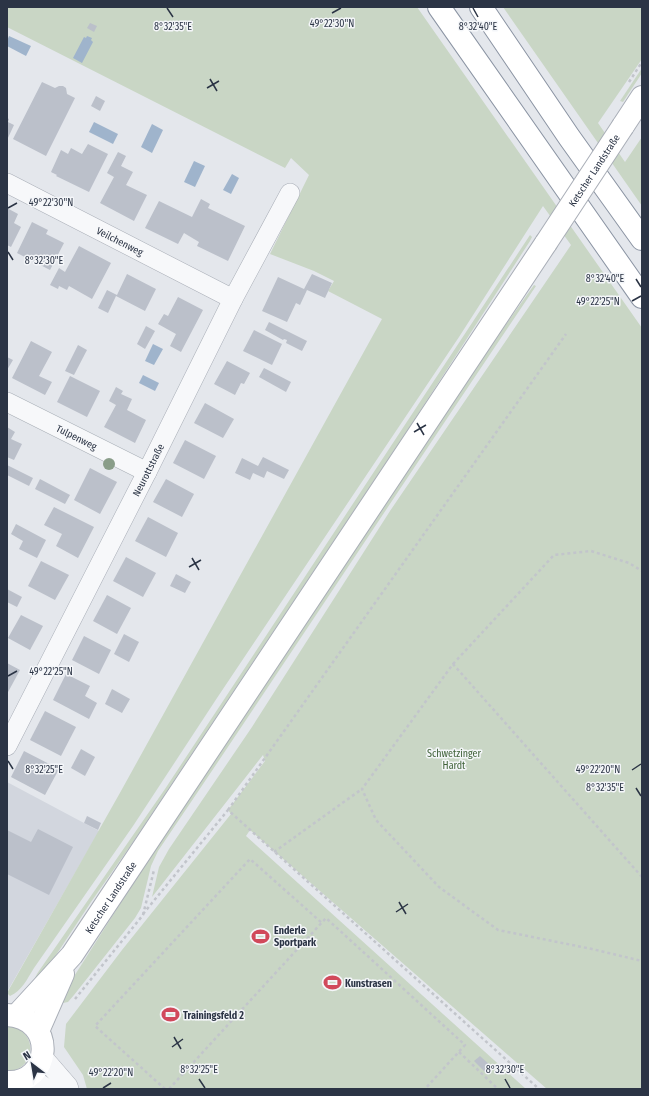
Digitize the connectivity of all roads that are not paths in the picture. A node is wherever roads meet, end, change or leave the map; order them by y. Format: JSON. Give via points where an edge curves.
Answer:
{"nodes":[{"id":1,"x":439,"y":7,"type":"edge"},
{"id":2,"x":481,"y":7,"type":"edge"},
{"id":3,"x":642,"y":97,"type":"edge"},
{"id":4,"x":7,"y":183,"type":"edge"},
{"id":5,"x":290,"y":193,"type":"dead end"},
{"id":6,"x":642,"y":239,"type":"edge"},
{"id":7,"x":642,"y":297,"type":"edge"},
{"id":8,"x":233,"y":299,"type":"junction"},
{"id":9,"x":7,"y":402,"type":"edge"},
{"id":10,"x":147,"y":472,"type":"junction"},
{"id":11,"x":7,"y":746,"type":"edge"},
{"id":12,"x":72,"y":955,"type":"junction"},
{"id":13,"x":12,"y":1015,"type":"edge"},
{"id":14,"x":38,"y":1031,"type":"junction"},
{"id":15,"x":42,"y":1056,"type":"junction"},
{"id":16,"x":28,"y":1076,"type":"junction"},
{"id":17,"x":7,"y":1082,"type":"edge"},
{"id":18,"x":48,"y":1089,"type":"edge"},
{"id":19,"x":69,"y":1089,"type":"edge"}],
"edges":[{"from":1,"to":7,"type":"main road"},
{"from":2,"to":6,"type":"main road"},
{"from":3,"to":12,"type":"main road","name":"Ketscher Landstraße","bridge":true},
{"from":4,"to":8,"type":"street","name":"Veilchenweg"},
{"from":5,"to":8,"type":"street","name":"Neurottstraße"},
{"from":8,"to":10,"type":"street","name":"Neurottstraße"},
{"from":9,"to":10,"type":"street","name":"Tulpenweg"},
{"from":10,"to":11,"type":"street","name":"Neurottstraße"},
{"from":12,"to":13,"type":"main road","name":"Ketscher Landstraße"},
{"from":12,"to":14,"type":"main road","name":"Ketscher Landstraße"},
{"from":13,"to":14,"type":"main road","via":[[28,1021]]},
{"from":14,"to":15,"type":"main road","via":[[43,1047]]},
{"from":15,"to":16,"type":"main road","via":[[37,1067]]},
{"from":15,"to":19,"type":"street"},
{"from":16,"to":17,"type":"main road","via":[[20,1081]]},
{"from":16,"to":18,"type":"street"}]}
